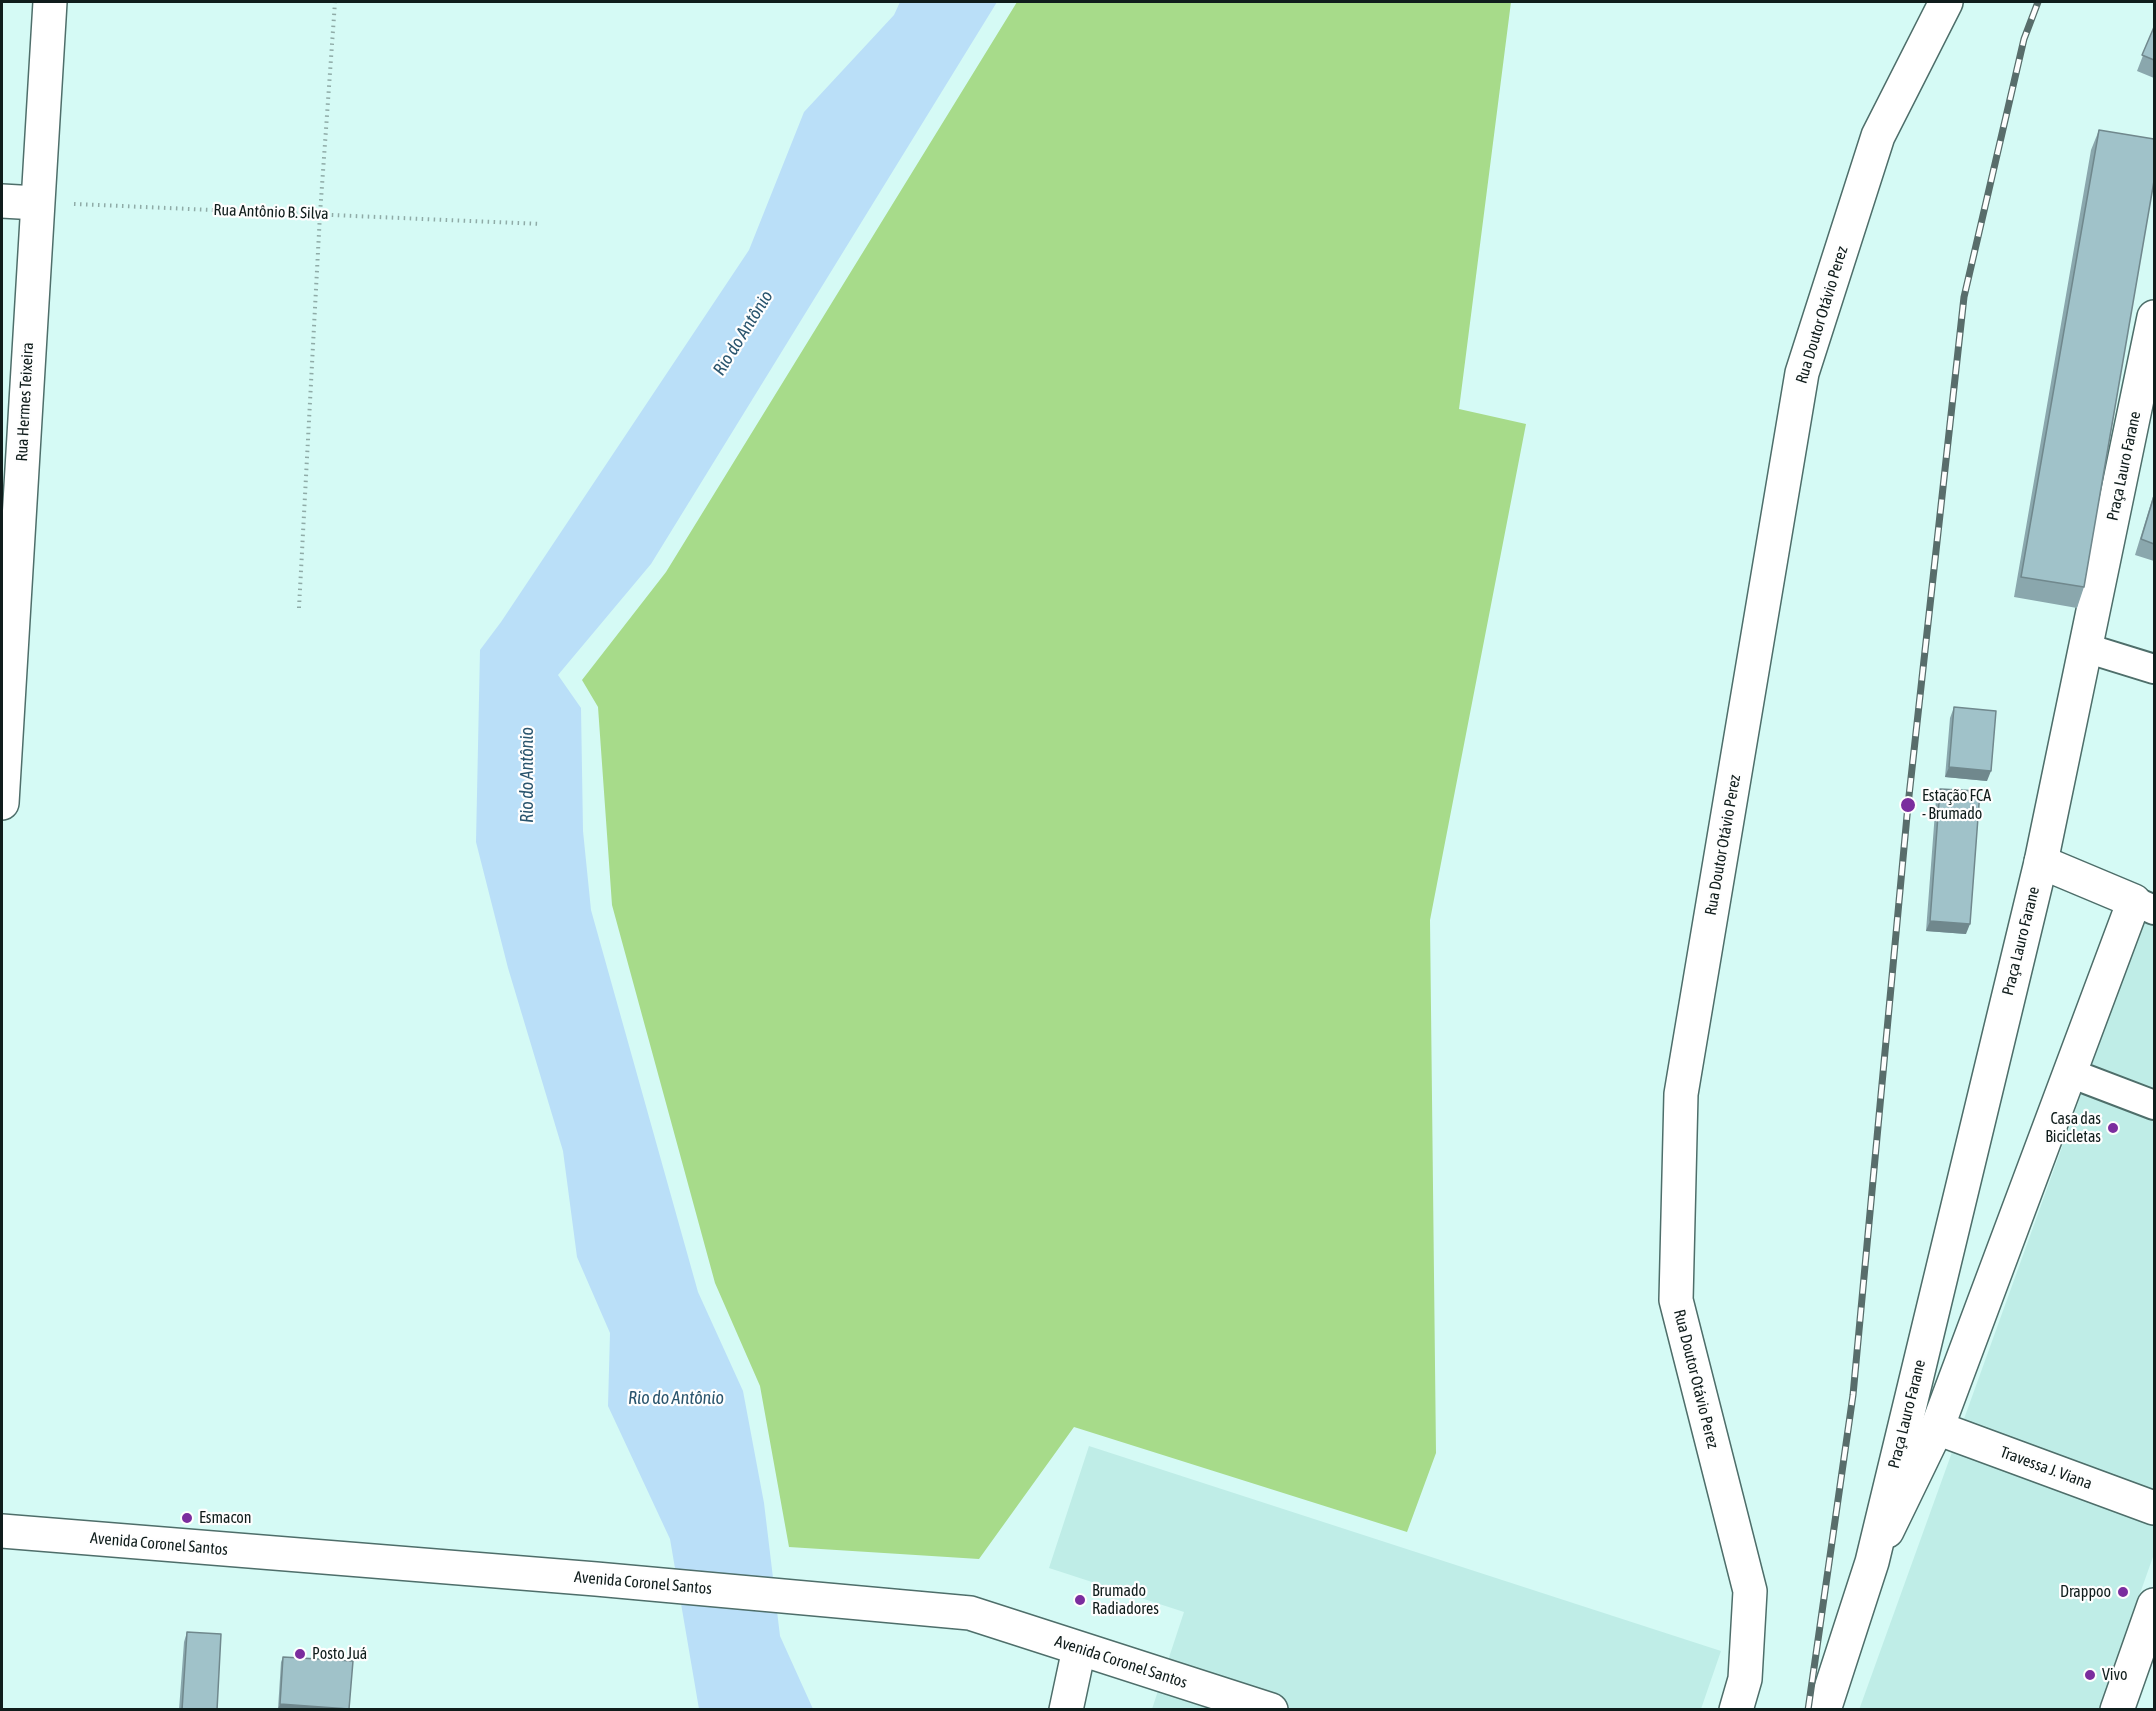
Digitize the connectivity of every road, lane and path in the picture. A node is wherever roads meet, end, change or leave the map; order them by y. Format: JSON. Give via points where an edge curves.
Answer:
{"nodes":[{"id":1,"x":50,"y":2,"type":"edge"},
{"id":2,"x":335,"y":2,"type":"edge"},
{"id":3,"x":1946,"y":2,"type":"edge"},
{"id":4,"x":2,"y":201,"type":"edge"},
{"id":5,"x":37,"y":202,"type":"junction"},
{"id":6,"x":320,"y":214,"type":"junction"},
{"id":7,"x":541,"y":225,"type":"dead end"},
{"id":8,"x":2154,"y":317,"type":"edge"},
{"id":9,"x":299,"y":608,"type":"dead end"},
{"id":10,"x":2086,"y":648,"type":"junction"},
{"id":11,"x":2154,"y":669,"type":"edge"},
{"id":12,"x":2,"y":803,"type":"edge"},
{"id":13,"x":2040,"y":862,"type":"junction"},
{"id":14,"x":2144,"y":905,"type":"edge"},
{"id":15,"x":2070,"y":1073,"type":"junction"},
{"id":16,"x":2154,"y":1105,"type":"edge"},
{"id":17,"x":1937,"y":1428,"type":"junction"},
{"id":18,"x":2154,"y":1508,"type":"edge"},
{"id":19,"x":2,"y":1531,"type":"edge"},
{"id":20,"x":1872,"y":1562,"type":"junction"},
{"id":21,"x":2154,"y":1605,"type":"edge"},
{"id":22,"x":1079,"y":1649,"type":"junction"},
{"id":23,"x":2146,"y":1656,"type":"edge"},
{"id":24,"x":1066,"y":1710,"type":"edge"},
{"id":25,"x":1271,"y":1710,"type":"edge"},
{"id":26,"x":1736,"y":1710,"type":"edge"},
{"id":27,"x":1824,"y":1710,"type":"edge"},
{"id":28,"x":2117,"y":1710,"type":"edge"}],
"edges":[{"from":1,"to":5,"type":"street","name":"Rua Hermes Teixeira"},
{"from":2,"to":6,"type":"path"},
{"from":3,"to":26,"type":"street","name":"Rua Doutor Otávio Perez","via":[[1878,136],[1802,373],[1681,1094],[1676,1300],[1750,1591],[1745,1679]]},
{"from":4,"to":5,"type":"street"},
{"from":5,"to":6,"type":"path","name":"Rua Antônio B. Silva"},
{"from":5,"to":12,"type":"street","name":"Rua Hermes Teixeira"},
{"from":6,"to":7,"type":"path","name":"Rua Antônio B. Silva"},
{"from":6,"to":9,"type":"path"},
{"from":8,"to":10,"type":"street","name":"Praça Lauro Farane"},
{"from":10,"to":11,"type":"street"},
{"from":10,"to":13,"type":"street","name":"Praça Lauro Farane"},
{"from":13,"to":14,"type":"street"},
{"from":13,"to":20,"type":"street","name":"Praça Lauro Farane"},
{"from":14,"to":15,"type":"street","name":"Praça Lauro Farane"},
{"from":15,"to":16,"type":"street"},
{"from":15,"to":17,"type":"street","name":"Praça Lauro Farane"},
{"from":17,"to":18,"type":"street","name":"Travessa J. Viana"},
{"from":17,"to":20,"type":"street","name":"Praça Lauro Farane"},
{"from":19,"to":22,"type":"street","name":"Avenida Coronel Santos","via":[[970,1613]]},
{"from":20,"to":27,"type":"street","name":"Praça Lauro Farane"},
{"from":21,"to":23,"type":"street"},
{"from":22,"to":24,"type":"street"},
{"from":22,"to":25,"type":"street","name":"Avenida Coronel Santos"},
{"from":23,"to":28,"type":"street"}]}
